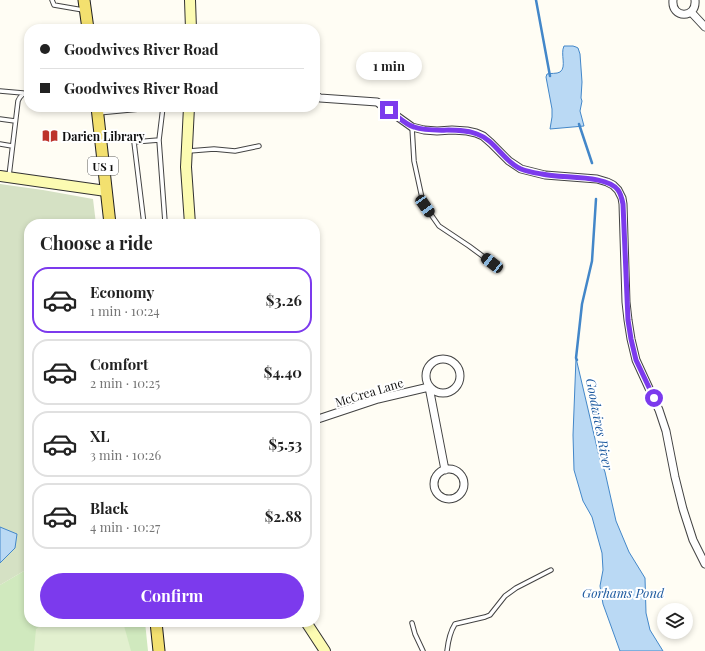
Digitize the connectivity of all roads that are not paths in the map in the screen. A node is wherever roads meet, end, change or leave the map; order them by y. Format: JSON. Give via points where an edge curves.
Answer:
{"nodes":[{"id":1,"x":52,"y":0,"type":"edge"},
{"id":2,"x":190,"y":0,"type":"edge"},
{"id":3,"x":672,"y":0,"type":"edge"},
{"id":4,"x":695,"y":0,"type":"edge"},
{"id":5,"x":85,"y":5,"type":"edge"},
{"id":6,"x":691,"y":12,"type":"junction"},
{"id":7,"x":87,"y":24,"type":"edge"},
{"id":8,"x":191,"y":24,"type":"edge"},
{"id":9,"x":705,"y":27,"type":"edge"},
{"id":10,"x":0,"y":90,"type":"edge"},
{"id":11,"x":23,"y":94,"type":"joint"},
{"id":12,"x":320,"y":98,"type":"edge"},
{"id":13,"x":97,"y":112,"type":"edge"},
{"id":14,"x":162,"y":112,"type":"edge"},
{"id":15,"x":189,"y":112,"type":"edge"},
{"id":16,"x":0,"y":119,"type":"edge"},
{"id":17,"x":15,"y":121,"type":"junction"},
{"id":18,"x":412,"y":127,"type":"junction"},
{"id":19,"x":159,"y":140,"type":"junction"},
{"id":20,"x":0,"y":144,"type":"edge"},
{"id":21,"x":12,"y":146,"type":"junction"},
{"id":22,"x":259,"y":146,"type":"dead end"},
{"id":23,"x":187,"y":151,"type":"junction"},
{"id":24,"x":4,"y":176,"type":"edge"},
{"id":25,"x":106,"y":191,"type":"junction"},
{"id":26,"x":109,"y":219,"type":"edge"},
{"id":27,"x":143,"y":219,"type":"edge"},
{"id":28,"x":165,"y":219,"type":"edge"},
{"id":29,"x":190,"y":219,"type":"edge"},
{"id":30,"x":492,"y":263,"type":"dead end"},
{"id":31,"x":429,"y":387,"type":"junction"},
{"id":32,"x":320,"y":418,"type":"edge"},
{"id":33,"x":446,"y":470,"type":"junction"},
{"id":34,"x":705,"y":564,"type":"edge"},
{"id":35,"x":551,"y":570,"type":"dead end"},
{"id":36,"x":412,"y":622,"type":"dead end"},
{"id":37,"x":157,"y":627,"type":"edge"},
{"id":38,"x":309,"y":627,"type":"edge"},
{"id":39,"x":159,"y":651,"type":"edge"},
{"id":40,"x":325,"y":651,"type":"edge"},
{"id":41,"x":423,"y":651,"type":"edge"},
{"id":42,"x":447,"y":651,"type":"edge"}],
"edges":[{"from":1,"to":5,"type":"lane","via":[[54,5]]},
{"from":2,"to":8,"type":"street"},
{"from":3,"to":6,"type":"street","via":[[676,12]]},
{"from":4,"to":6,"type":"street"},
{"from":5,"to":7,"type":"main road"},
{"from":6,"to":9,"type":"street"},
{"from":10,"to":11,"type":"lane"},
{"from":11,"to":17,"type":"lane","via":[[18,101]]},
{"from":12,"to":18,"type":"street","via":[[377,102]]},
{"from":13,"to":25,"type":"main road","number":"US 1"},
{"from":14,"to":19,"type":"lane"},
{"from":15,"to":23,"type":"street"},
{"from":16,"to":17,"type":"lane"},
{"from":17,"to":21,"type":"lane"},
{"from":18,"to":30,"type":"lane","via":[[414,161],[425,206],[439,226]]},
{"from":18,"to":34,"type":"street","via":[[437,131],[467,131],[483,136],[521,169],[544,175],[597,179],[613,185],[618,190],[623,204],[626,302],[631,339],[636,360],[666,431],[683,509],[693,540]]},
{"from":19,"to":27,"type":"lane","via":[[134,142]]},
{"from":19,"to":28,"type":"lane"},
{"from":20,"to":21,"type":"lane"},
{"from":21,"to":24,"type":"lane"},
{"from":22,"to":23,"type":"lane","via":[[235,151]]},
{"from":23,"to":29,"type":"street"},
{"from":24,"to":25,"type":"street"},
{"from":25,"to":26,"type":"main road","number":"US 1"},
{"from":31,"to":31,"type":"street","via":[[440,393],[447,393],[455,388],[459,378],[456,366],[445,360],[432,363],[426,374]]},
{"from":31,"to":32,"type":"street","name":"McCrea Lane","via":[[378,399]]},
{"from":31,"to":33,"type":"street"},
{"from":33,"to":33,"type":"street","via":[[436,476],[434,488],[441,497],[452,499],[461,492],[463,481],[457,472]]},
{"from":35,"to":42,"type":"lane","via":[[505,596],[490,615],[455,624]]},
{"from":36,"to":41,"type":"lane"},
{"from":37,"to":39,"type":"main road"},
{"from":38,"to":40,"type":"street"}]}
